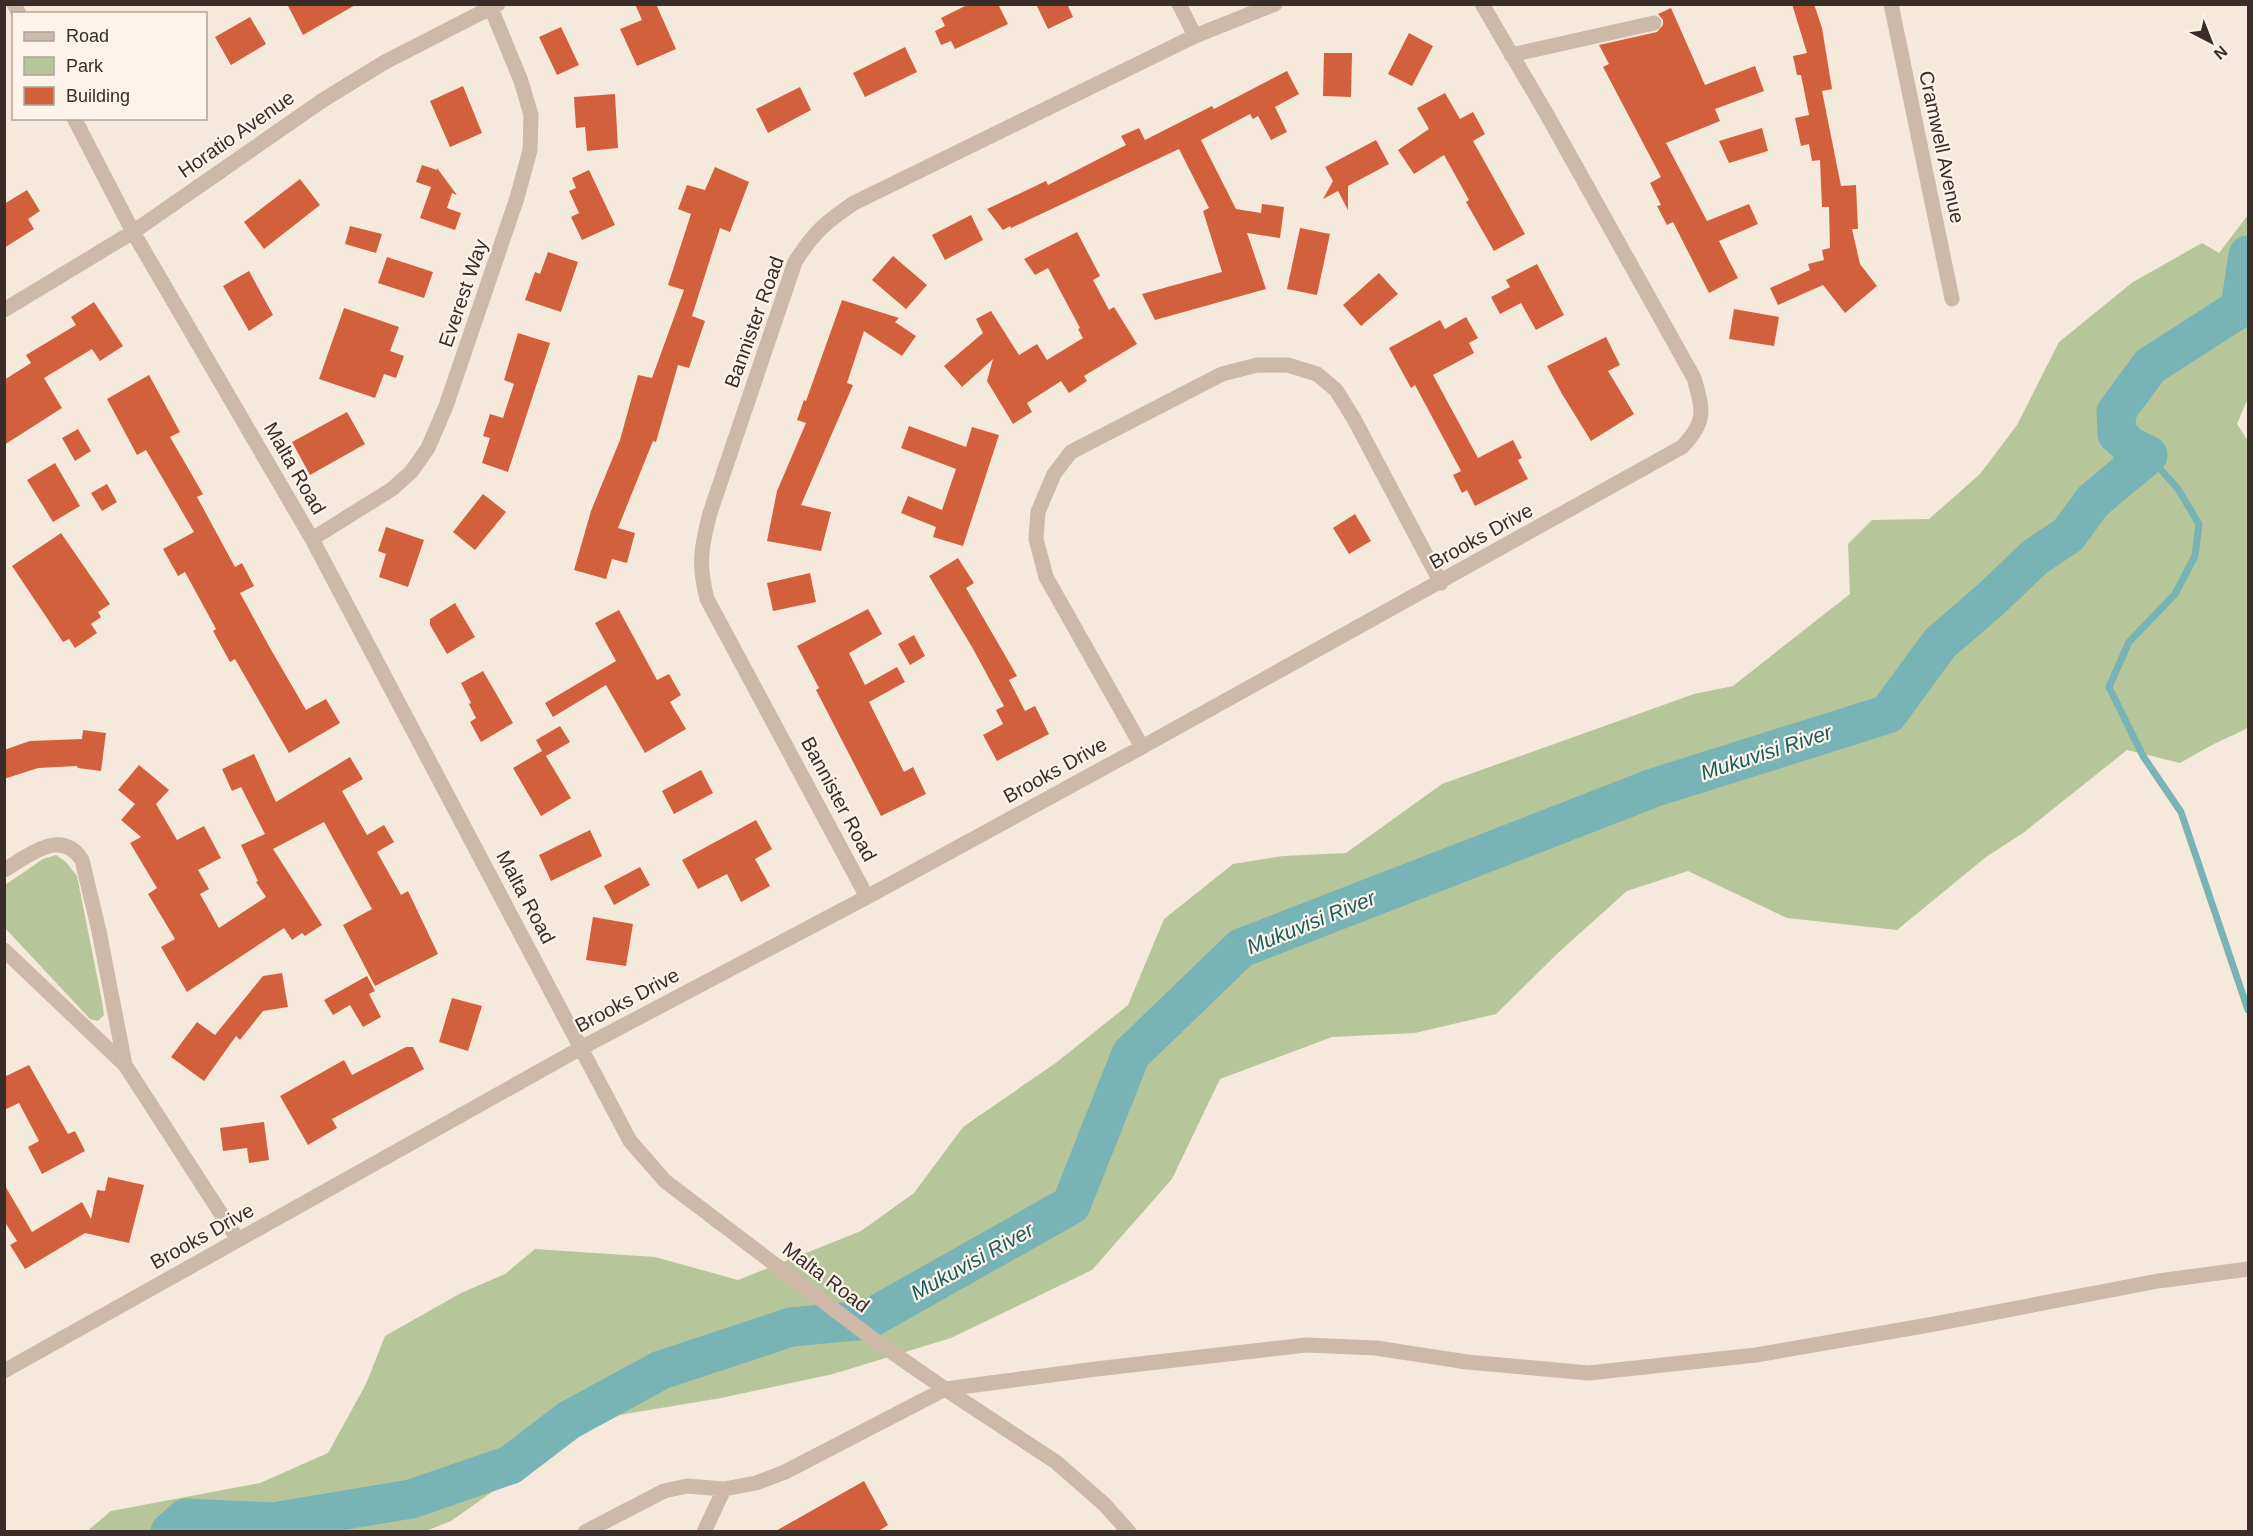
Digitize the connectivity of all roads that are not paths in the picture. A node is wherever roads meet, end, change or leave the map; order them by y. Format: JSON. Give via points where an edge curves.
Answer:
{"nodes":[{"id":1,"x":1179,"y":4,"type":"edge"},
{"id":2,"x":1275,"y":4,"type":"edge"},
{"id":3,"x":1482,"y":4,"type":"edge"},
{"id":4,"x":1891,"y":4,"type":"edge"},
{"id":5,"x":494,"y":6,"type":"edge"},
{"id":6,"x":1654,"y":23,"type":"dead end"},
{"id":7,"x":1195,"y":36,"type":"junction"},
{"id":8,"x":1511,"y":55,"type":"junction"},
{"id":9,"x":75,"y":120,"type":"edge"},
{"id":10,"x":133,"y":232,"type":"junction"},
{"id":11,"x":1952,"y":298,"type":"dead end"},
{"id":12,"x":4,"y":310,"type":"edge"},
{"id":13,"x":312,"y":539,"type":"junction"},
{"id":14,"x":1441,"y":583,"type":"junction"},
{"id":15,"x":1142,"y":747,"type":"junction"},
{"id":16,"x":4,"y":870,"type":"edge"},
{"id":17,"x":867,"y":897,"type":"junction"},
{"id":18,"x":4,"y":950,"type":"edge"},
{"id":19,"x":581,"y":1048,"type":"junction"},
{"id":20,"x":125,"y":1065,"type":"junction"},
{"id":21,"x":238,"y":1240,"type":"junction"},
{"id":22,"x":2248,"y":1269,"type":"edge"},
{"id":23,"x":4,"y":1371,"type":"edge"},
{"id":24,"x":945,"y":1389,"type":"junction"},
{"id":25,"x":724,"y":1489,"type":"junction"},
{"id":26,"x":585,"y":1532,"type":"edge"},
{"id":27,"x":704,"y":1532,"type":"edge"},
{"id":28,"x":1129,"y":1532,"type":"edge"}],
"edges":[{"from":1,"to":7,"type":"street"},
{"from":2,"to":7,"type":"street","name":"Bannister Road"},
{"from":3,"to":8,"type":"street","name":"Brooks Drive"},
{"from":4,"to":11,"type":"street","name":"Cramwell Avenue"},
{"from":5,"to":10,"type":"street","name":"Horatio Avenue","via":[[385,62],[323,100]]},
{"from":5,"to":13,"type":"street","name":"Everest Way","via":[[531,115],[530,150],[506,231],[446,406],[428,447],[411,472],[392,489]]},
{"from":6,"to":8,"type":"street"},
{"from":7,"to":17,"type":"street","name":"Bannister Road","via":[[854,203],[810,237],[795,262],[710,513],[700,572],[707,599]]},
{"from":8,"to":14,"type":"street","name":"Brooks Drive","via":[[1694,378],[1701,418],[1695,433],[1682,447]]},
{"from":9,"to":10,"type":"street","name":"Malta Road"},
{"from":10,"to":12,"type":"street","name":"Horatio Avenue"},
{"from":10,"to":13,"type":"street","name":"Malta Road"},
{"from":13,"to":19,"type":"street","name":"Malta Road"},
{"from":14,"to":15,"type":"street","name":"Brooks Drive"},
{"from":14,"to":15,"type":"street","via":[[1354,419],[1336,390],[1317,374],[1288,365],[1257,365],[1222,374],[1071,452],[1054,474],[1038,512],[1036,538],[1046,577]]},
{"from":15,"to":17,"type":"street","name":"Brooks Drive"},
{"from":16,"to":20,"type":"street","via":[[58,844],[77,852],[82,860]]},
{"from":17,"to":19,"type":"street","name":"Brooks Drive"},
{"from":18,"to":20,"type":"street"},
{"from":19,"to":21,"type":"street","name":"Brooks Drive"},
{"from":19,"to":24,"type":"street","name":"Malta Road","via":[[630,1141],[665,1181]]},
{"from":20,"to":21,"type":"street"},
{"from":21,"to":23,"type":"street","name":"Brooks Drive"},
{"from":22,"to":24,"type":"street","via":[[2158,1281],[1756,1355],[1589,1372],[1467,1362],[1376,1348],[1306,1345]]},
{"from":24,"to":25,"type":"street","via":[[785,1472]]},
{"from":24,"to":28,"type":"street","name":"Malta Road","via":[[1056,1462]]},
{"from":25,"to":26,"type":"street","via":[[687,1486],[664,1491]]},
{"from":25,"to":27,"type":"street"}]}
